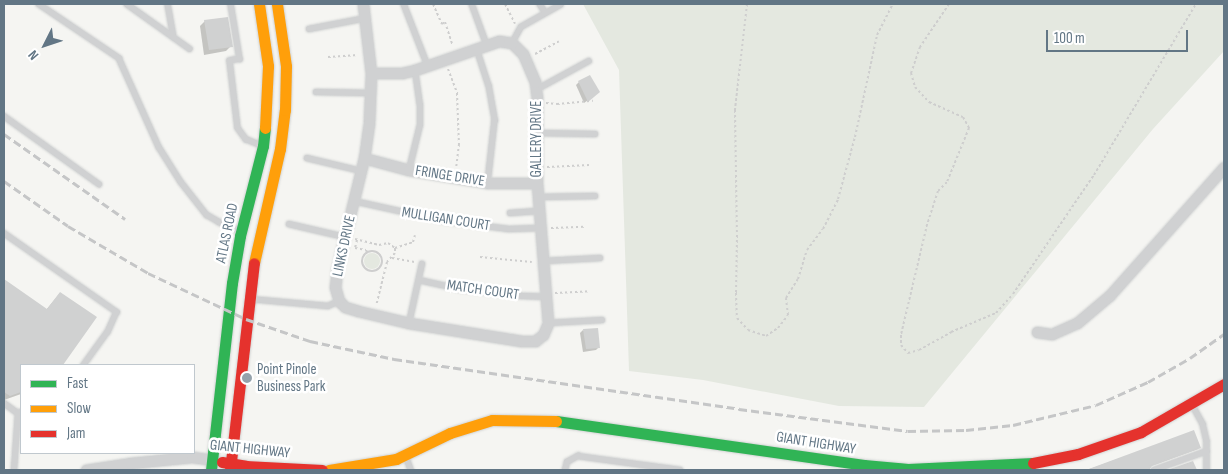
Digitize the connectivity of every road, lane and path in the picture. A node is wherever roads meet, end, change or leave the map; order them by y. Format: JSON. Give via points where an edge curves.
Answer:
{"nodes":[{"id":1,"x":39,"y":4,"type":"edge"},
{"id":2,"x":127,"y":4,"type":"edge"},
{"id":3,"x":168,"y":4,"type":"edge"},
{"id":4,"x":230,"y":4,"type":"edge"},
{"id":5,"x":259,"y":4,"type":"edge"},
{"id":6,"x":278,"y":4,"type":"edge"},
{"id":7,"x":364,"y":4,"type":"edge"},
{"id":8,"x":404,"y":4,"type":"edge"},
{"id":9,"x":433,"y":4,"type":"edge"},
{"id":10,"x":472,"y":4,"type":"edge"},
{"id":11,"x":505,"y":4,"type":"edge"},
{"id":12,"x":540,"y":4,"type":"edge"},
{"id":13,"x":747,"y":4,"type":"edge"},
{"id":14,"x":893,"y":4,"type":"edge"},
{"id":15,"x":949,"y":4,"type":"edge"},
{"id":16,"x":1196,"y":4,"type":"edge"},
{"id":17,"x":560,"y":5,"type":"edge"},
{"id":18,"x":545,"y":12,"type":"junction"},
{"id":19,"x":366,"y":18,"type":"junction"},
{"id":20,"x":309,"y":29,"type":"dead end"},
{"id":21,"x":518,"y":30,"type":"junction"},
{"id":22,"x":174,"y":37,"type":"junction"},
{"id":23,"x":559,"y":41,"type":"dead end"},
{"id":24,"x":512,"y":43,"type":"junction"},
{"id":25,"x":482,"y":47,"type":"junction"},
{"id":26,"x":190,"y":48,"type":"dead end"},
{"id":27,"x":370,"y":55,"type":"junction"},
{"id":28,"x":457,"y":56,"type":"junction"},
{"id":29,"x":328,"y":57,"type":"dead end"},
{"id":30,"x":525,"y":59,"type":"junction"},
{"id":31,"x":445,"y":60,"type":"junction"},
{"id":32,"x":589,"y":61,"type":"dead end"},
{"id":33,"x":428,"y":66,"type":"junction"},
{"id":34,"x":415,"y":70,"type":"junction"},
{"id":35,"x":371,"y":73,"type":"junction"},
{"id":36,"x":536,"y":90,"type":"junction"},
{"id":37,"x":316,"y":92,"type":"dead end"},
{"id":38,"x":370,"y":93,"type":"junction"},
{"id":39,"x":593,"y":101,"type":"dead end"},
{"id":40,"x":538,"y":104,"type":"junction"},
{"id":41,"x":4,"y":116,"type":"edge"},
{"id":42,"x":538,"y":133,"type":"junction"},
{"id":43,"x":595,"y":134,"type":"dead end"},
{"id":44,"x":263,"y":146,"type":"junction"},
{"id":45,"x":307,"y":158,"type":"dead end"},
{"id":46,"x":364,"y":158,"type":"junction"},
{"id":47,"x":589,"y":165,"type":"dead end"},
{"id":48,"x":1224,"y":167,"type":"edge"},
{"id":49,"x":537,"y":168,"type":"junction"},
{"id":50,"x":409,"y":170,"type":"junction"},
{"id":51,"x":361,"y":171,"type":"junction"},
{"id":52,"x":454,"y":177,"type":"junction"},
{"id":53,"x":488,"y":183,"type":"junction"},
{"id":54,"x":537,"y":183,"type":"junction"},
{"id":55,"x":99,"y":184,"type":"dead end"},
{"id":56,"x":595,"y":196,"type":"dead end"},
{"id":57,"x":538,"y":197,"type":"junction"},
{"id":58,"x":354,"y":201,"type":"junction"},
{"id":59,"x":538,"y":211,"type":"junction"},
{"id":60,"x":510,"y":213,"type":"dead end"},
{"id":61,"x":289,"y":224,"type":"dead end"},
{"id":62,"x":584,"y":227,"type":"dead end"},
{"id":63,"x":540,"y":228,"type":"junction"},
{"id":64,"x":242,"y":231,"type":"junction"},
{"id":65,"x":4,"y":234,"type":"edge"},
{"id":66,"x":415,"y":235,"type":"dead end"},
{"id":67,"x":345,"y":237,"type":"junction"},
{"id":68,"x":357,"y":240,"type":"junction"},
{"id":69,"x":395,"y":248,"type":"junction"},
{"id":70,"x":367,"y":252,"type":"junction"},
{"id":71,"x":392,"y":258,"type":"junction"},
{"id":72,"x":480,"y":258,"type":"dead end"},
{"id":73,"x":600,"y":258,"type":"dead end"},
{"id":74,"x":544,"y":261,"type":"junction"},
{"id":75,"x":422,"y":264,"type":"joint"},
{"id":76,"x":381,"y":265,"type":"junction"},
{"id":77,"x":386,"y":266,"type":"junction"},
{"id":78,"x":418,"y":280,"type":"junction"},
{"id":79,"x":590,"y":291,"type":"dead end"},
{"id":80,"x":547,"y":295,"type":"junction"},
{"id":81,"x":249,"y":298,"type":"junction"},
{"id":82,"x":339,"y":301,"type":"junction"},
{"id":83,"x":374,"y":315,"type":"junction"},
{"id":84,"x":602,"y":320,"type":"dead end"},
{"id":85,"x":409,"y":323,"type":"junction"},
{"id":86,"x":548,"y":326,"type":"junction"},
{"id":87,"x":1037,"y":332,"type":"dead end"},
{"id":88,"x":85,"y":364,"type":"edge"},
{"id":89,"x":1224,"y":384,"type":"edge"},
{"id":90,"x":4,"y":403,"type":"edge"},
{"id":91,"x":1192,"y":404,"type":"junction"},
{"id":92,"x":20,"y":412,"type":"edge"},
{"id":93,"x":1207,"y":451,"type":"junction"},
{"id":94,"x":401,"y":457,"type":"junction"},
{"id":95,"x":212,"y":465,"type":"edge"},
{"id":96,"x":230,"y":467,"type":"edge"},
{"id":97,"x":1008,"y":468,"type":"edge"},
{"id":98,"x":14,"y":470,"type":"edge"},
{"id":99,"x":86,"y":470,"type":"edge"},
{"id":100,"x":322,"y":470,"type":"edge"},
{"id":101,"x":329,"y":470,"type":"edge"},
{"id":102,"x":385,"y":470,"type":"edge"},
{"id":103,"x":411,"y":470,"type":"edge"},
{"id":104,"x":565,"y":470,"type":"edge"},
{"id":105,"x":680,"y":470,"type":"edge"},
{"id":106,"x":1154,"y":470,"type":"edge"},
{"id":107,"x":1207,"y":470,"type":"edge"}],
"edges":[{"from":1,"to":64,"type":"lane","via":[[120,58],[158,147],[181,182],[208,215]]},
{"from":2,"to":22,"type":"lane"},
{"from":3,"to":22,"type":"lane"},
{"from":4,"to":44,"type":"lane","via":[[240,59],[230,61],[238,128],[246,139]]},
{"from":5,"to":44,"type":"street","name":"ATLAS ROAD","via":[[268,66]]},
{"from":6,"to":81,"type":"street","via":[[286,66],[285,110]]},
{"from":7,"to":19,"type":"street","name":"LINKS DRIVE"},
{"from":8,"to":33,"type":"lane"},
{"from":9,"to":28,"type":"path","via":[[442,24],[445,22]]},
{"from":10,"to":25,"type":"lane"},
{"from":11,"to":21,"type":"path"},
{"from":12,"to":18,"type":"lane"},
{"from":13,"to":14,"type":"path","via":[[735,110],[737,318],[748,330],[766,336],[788,315],[786,298],[798,279],[807,250],[823,229],[838,199],[856,137],[877,35]]},
{"from":15,"to":16,"type":"path","via":[[920,47],[911,73],[915,87],[929,102],[963,117],[969,128],[947,182],[938,191],[926,229],[901,334],[901,345],[908,353],[996,313],[1012,294],[1099,168]]},
{"from":17,"to":18,"type":"lane"},
{"from":18,"to":21,"type":"lane"},
{"from":19,"to":20,"type":"lane"},
{"from":19,"to":27,"type":"street","name":"LINKS DRIVE"},
{"from":21,"to":24,"type":"lane"},
{"from":22,"to":26,"type":"lane"},
{"from":23,"to":30,"type":"path"},
{"from":24,"to":25,"type":"street","via":[[499,41]]},
{"from":24,"to":30,"type":"street","name":"GALLERY DRIVE"},
{"from":25,"to":28,"type":"street"},
{"from":25,"to":53,"type":"lane","via":[[495,120]]},
{"from":27,"to":29,"type":"path"},
{"from":27,"to":35,"type":"street","name":"LINKS DRIVE"},
{"from":28,"to":31,"type":"street"},
{"from":30,"to":36,"type":"street","name":"GALLERY DRIVE"},
{"from":31,"to":33,"type":"street"},
{"from":31,"to":52,"type":"path","via":[[457,93],[460,144]]},
{"from":32,"to":36,"type":"lane"},
{"from":33,"to":34,"type":"street"},
{"from":34,"to":35,"type":"street"},
{"from":34,"to":50,"type":"lane","via":[[420,125]]},
{"from":35,"to":38,"type":"street","name":"LINKS DRIVE"},
{"from":36,"to":40,"type":"street","name":"GALLERY DRIVE"},
{"from":37,"to":38,"type":"lane"},
{"from":38,"to":46,"type":"street","name":"LINKS DRIVE"},
{"from":39,"to":40,"type":"path"},
{"from":40,"to":42,"type":"street","name":"GALLERY DRIVE"},
{"from":41,"to":55,"type":"lane"},
{"from":42,"to":43,"type":"lane"},
{"from":42,"to":49,"type":"street","name":"GALLERY DRIVE"},
{"from":44,"to":64,"type":"street","name":"ATLAS ROAD"},
{"from":45,"to":51,"type":"lane"},
{"from":46,"to":50,"type":"street","name":"FRINGE DRIVE"},
{"from":46,"to":51,"type":"street","name":"LINKS DRIVE"},
{"from":47,"to":49,"type":"path"},
{"from":48,"to":87,"type":"street","via":[[1110,295],[1076,324],[1052,334]]},
{"from":49,"to":54,"type":"street","name":"GALLERY DRIVE"},
{"from":50,"to":52,"type":"street","name":"FRINGE DRIVE"},
{"from":51,"to":58,"type":"street","name":"LINKS DRIVE"},
{"from":52,"to":53,"type":"street","name":"FRINGE DRIVE"},
{"from":53,"to":54,"type":"street","name":"FRINGE DRIVE"},
{"from":54,"to":57,"type":"street","name":"GALLERY DRIVE"},
{"from":56,"to":57,"type":"lane"},
{"from":57,"to":59,"type":"street","name":"GALLERY DRIVE"},
{"from":58,"to":63,"type":"lane","name":"MULLIGAN COURT","via":[[445,221],[509,229]]},
{"from":58,"to":67,"type":"street","name":"LINKS DRIVE"},
{"from":59,"to":60,"type":"lane"},
{"from":59,"to":63,"type":"street","name":"GALLERY DRIVE"},
{"from":61,"to":67,"type":"lane"},
{"from":62,"to":63,"type":"path"},
{"from":63,"to":74,"type":"street","name":"GALLERY DRIVE"},
{"from":64,"to":95,"type":"street","name":"ATLAS ROAD","via":[[232,283]]},
{"from":65,"to":88,"type":"lane","via":[[117,312],[108,332]]},
{"from":66,"to":69,"type":"path","via":[[413,242]]},
{"from":67,"to":68,"type":"path"},
{"from":67,"to":82,"type":"street","name":"LINKS DRIVE","via":[[335,287]]},
{"from":68,"to":69,"type":"path","via":[[379,245],[388,243]]},
{"from":68,"to":70,"type":"path","via":[[355,248]]},
{"from":69,"to":71,"type":"path"},
{"from":70,"to":76,"type":"path","via":[[378,254]]},
{"from":70,"to":76,"type":"path","via":[[362,258],[364,268],[373,271]]},
{"from":71,"to":75,"type":"path"},
{"from":71,"to":77,"type":"path"},
{"from":72,"to":74,"type":"path"},
{"from":73,"to":74,"type":"lane"},
{"from":74,"to":80,"type":"street","name":"GALLERY DRIVE"},
{"from":75,"to":78,"type":"lane"},
{"from":76,"to":77,"type":"path"},
{"from":77,"to":83,"type":"path"},
{"from":78,"to":80,"type":"lane","name":"MATCH COURT","via":[[469,290]]},
{"from":78,"to":85,"type":"lane"},
{"from":79,"to":80,"type":"path"},
{"from":80,"to":86,"type":"street","name":"GALLERY DRIVE"},
{"from":81,"to":82,"type":"lane","via":[[328,306]]},
{"from":81,"to":96,"type":"street"},
{"from":82,"to":83,"type":"street","via":[[345,307]]},
{"from":83,"to":85,"type":"street"},
{"from":84,"to":86,"type":"lane"},
{"from":85,"to":86,"type":"street","via":[[522,341],[535,340]]},
{"from":89,"to":91,"type":"street","name":"GIANT HIGHWAY"},
{"from":90,"to":92,"type":"lane"},
{"from":91,"to":93,"type":"lane","via":[[1204,424]]},
{"from":91,"to":97,"type":"street","name":"GIANT HIGHWAY","via":[[1141,432],[1101,447]]},
{"from":92,"to":98,"type":"lane"},
{"from":93,"to":106,"type":"lane"},
{"from":93,"to":107,"type":"lane"},
{"from":94,"to":97,"type":"street","name":"GIANT HIGHWAY","via":[[450,433],[492,420],[530,419],[577,422],[864,465],[908,469]]},
{"from":94,"to":101,"type":"street","name":"GIANT HIGHWAY"},
{"from":94,"to":102,"type":"street","name":"GIANT HIGHWAY"},
{"from":94,"to":103,"type":"lane"},
{"from":95,"to":96,"type":"street","name":"GIANT HIGHWAY"},
{"from":95,"to":99,"type":"street","name":"GIANT HIGHWAY","via":[[192,457]]},
{"from":96,"to":100,"type":"street","name":"GIANT HIGHWAY"},
{"from":104,"to":105,"type":"lane","via":[[567,462],[578,456]]}]}
